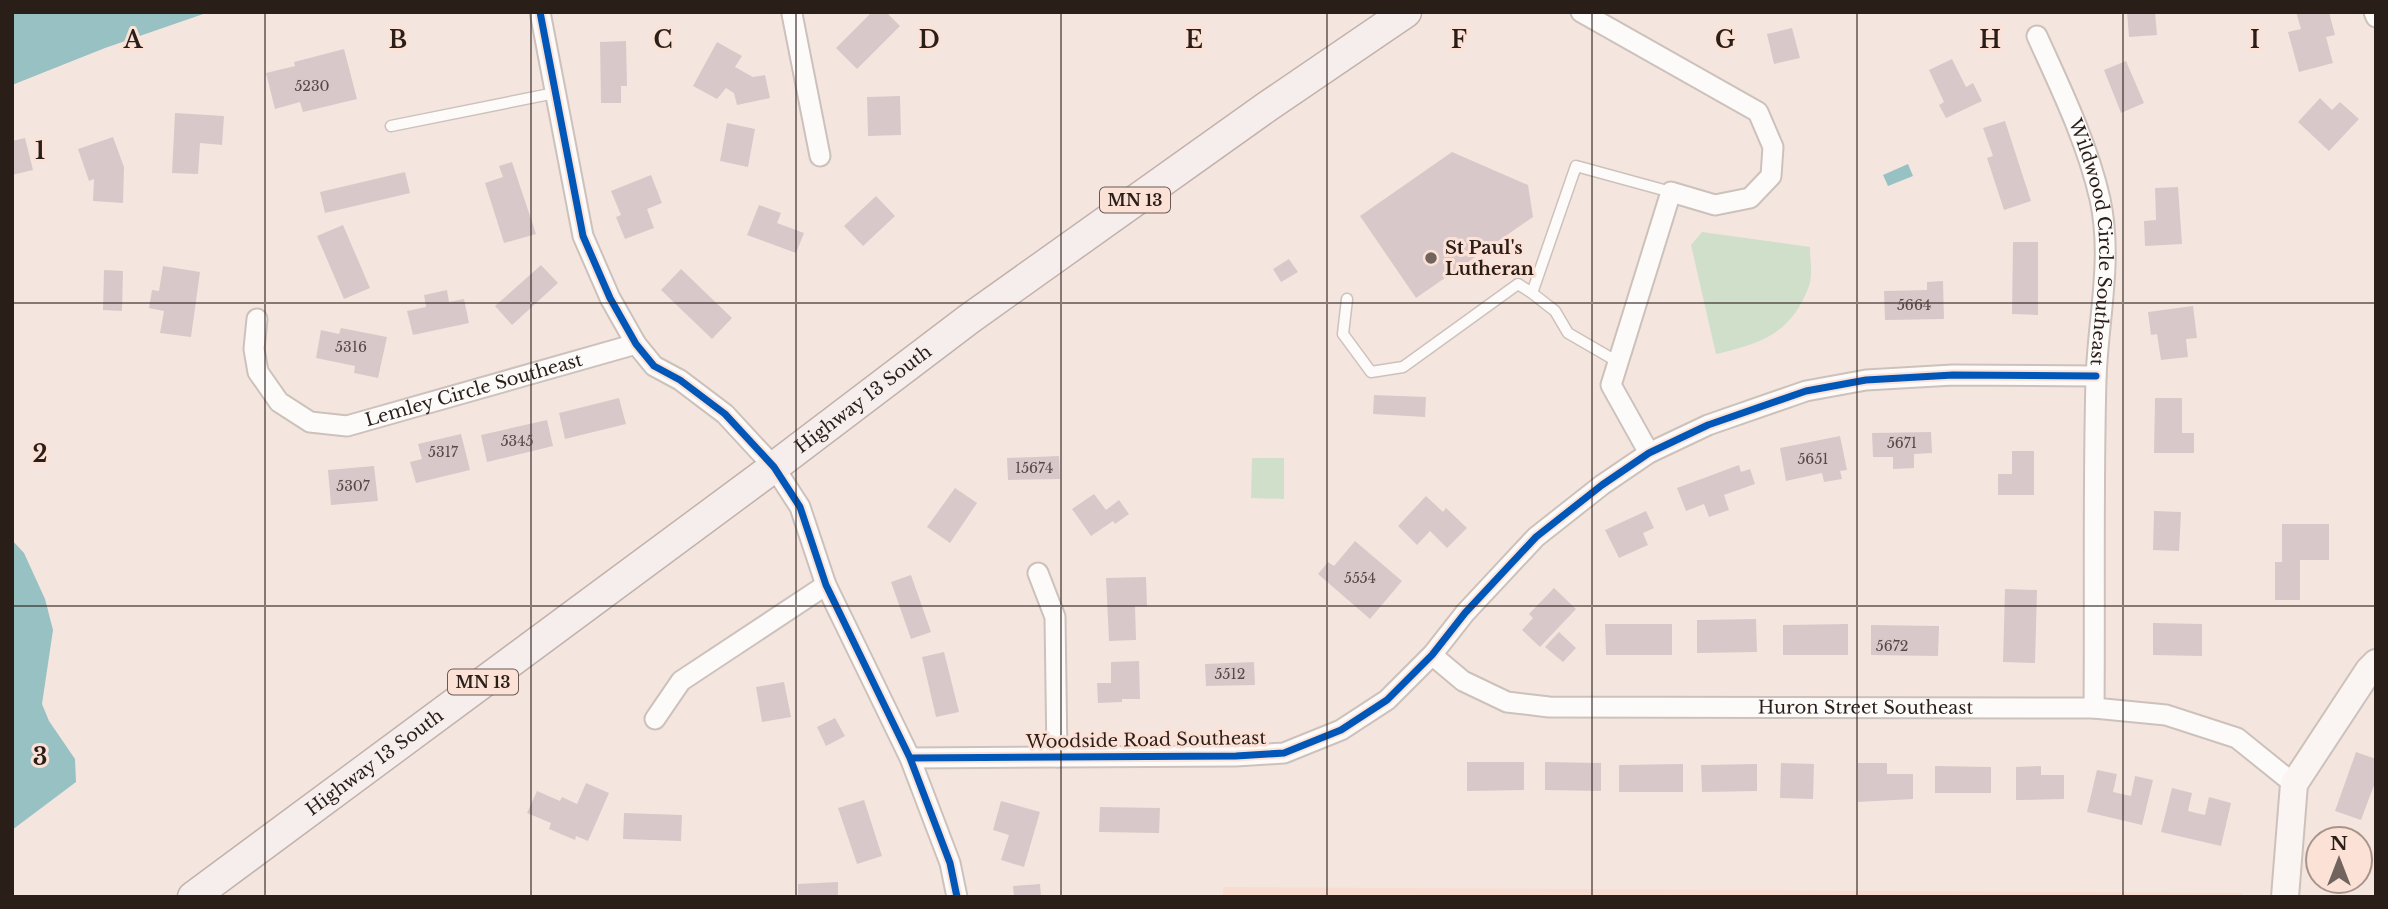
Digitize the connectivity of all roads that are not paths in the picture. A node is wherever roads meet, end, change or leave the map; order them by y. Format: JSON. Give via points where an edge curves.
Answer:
{"nodes":[{"id":1,"x":540,"y":12,"type":"edge"},
{"id":2,"x":1406,"y":12,"type":"edge"},
{"id":3,"x":1581,"y":12,"type":"edge"},
{"id":4,"x":2374,"y":12,"type":"edge"},
{"id":5,"x":787,"y":13,"type":"edge"},
{"id":6,"x":2376,"y":17,"type":"edge"},
{"id":7,"x":2037,"y":36,"type":"dead end"},
{"id":8,"x":555,"y":93,"type":"junction"},
{"id":9,"x":391,"y":126,"type":"dead end"},
{"id":10,"x":820,"y":156,"type":"dead end"},
{"id":11,"x":1671,"y":192,"type":"junction"},
{"id":12,"x":1532,"y":293,"type":"junction"},
{"id":13,"x":1347,"y":299,"type":"dead end"},
{"id":14,"x":257,"y":319,"type":"dead end"},
{"id":15,"x":636,"y":344,"type":"junction"},
{"id":16,"x":1618,"y":362,"type":"junction"},
{"id":17,"x":2096,"y":376,"type":"junction"},
{"id":18,"x":1649,"y":453,"type":"junction"},
{"id":19,"x":774,"y":467,"type":"junction"},
{"id":20,"x":1038,"y":573,"type":"dead end"},
{"id":21,"x":825,"y":585,"type":"junction"},
{"id":22,"x":1432,"y":655,"type":"junction"},
{"id":23,"x":2376,"y":663,"type":"edge"},
{"id":24,"x":2094,"y":708,"type":"junction"},
{"id":25,"x":656,"y":719,"type":"dead end"},
{"id":26,"x":1056,"y":757,"type":"junction"},
{"id":27,"x":910,"y":758,"type":"junction"},
{"id":28,"x":2294,"y":784,"type":"junction"},
{"id":29,"x":193,"y":897,"type":"edge"},
{"id":30,"x":957,"y":897,"type":"edge"},
{"id":31,"x":2284,"y":897,"type":"edge"}],
"edges":[{"from":1,"to":8,"type":"street"},
{"from":2,"to":19,"type":"main road","name":"Highway 13 South","number":"MN 13","via":[[969,319]]},
{"from":3,"to":11,"type":"street","via":[[1758,112],[1773,147],[1771,176],[1750,198],[1715,205]]},
{"from":4,"to":6,"type":"street"},
{"from":5,"to":10,"type":"street"},
{"from":7,"to":17,"type":"street","name":"Wildwood Circle Southeast","via":[[2083,141],[2100,200],[2105,278]]},
{"from":8,"to":9,"type":"lane"},
{"from":8,"to":15,"type":"street","via":[[583,236]]},
{"from":11,"to":12,"type":"lane","via":[[1576,166]]},
{"from":11,"to":16,"type":"street"},
{"from":12,"to":13,"type":"lane","via":[[1518,284],[1403,367],[1371,372],[1343,334]]},
{"from":12,"to":16,"type":"lane","via":[[1555,311],[1568,333]]},
{"from":14,"to":15,"type":"street","name":"Lemley Circle Southeast","via":[[254,349],[258,372],[279,402],[310,422],[347,426]]},
{"from":15,"to":19,"type":"street","via":[[654,366],[725,414]]},
{"from":16,"to":18,"type":"street","via":[[1611,385]]},
{"from":17,"to":18,"type":"street","name":"Woodside Road Southeast","via":[[1953,374],[1866,380],[1758,406]]},
{"from":17,"to":24,"type":"street","name":"Wildwood Circle Southeast"},
{"from":18,"to":22,"type":"street","name":"Woodside Road Southeast","via":[[1536,537]]},
{"from":19,"to":21,"type":"street","via":[[800,507]]},
{"from":19,"to":29,"type":"main road","name":"Highway 13 South","number":"MN 13"},
{"from":20,"to":26,"type":"street","via":[[1055,617]]},
{"from":21,"to":25,"type":"street","via":[[681,681]]},
{"from":21,"to":27,"type":"street"},
{"from":22,"to":24,"type":"street","name":"Huron Street Southeast","via":[[1463,681],[1507,702],[1549,707]]},
{"from":22,"to":26,"type":"street","name":"Woodside Road Southeast","via":[[1387,700],[1341,730],[1284,753]]},
{"from":23,"to":28,"type":"street"},
{"from":24,"to":28,"type":"street","name":"Huron Street Southeast","via":[[2166,715],[2236,738]]},
{"from":26,"to":27,"type":"street","name":"Woodside Road Southeast"},
{"from":27,"to":30,"type":"street","via":[[950,863]]},
{"from":28,"to":31,"type":"street"}]}
